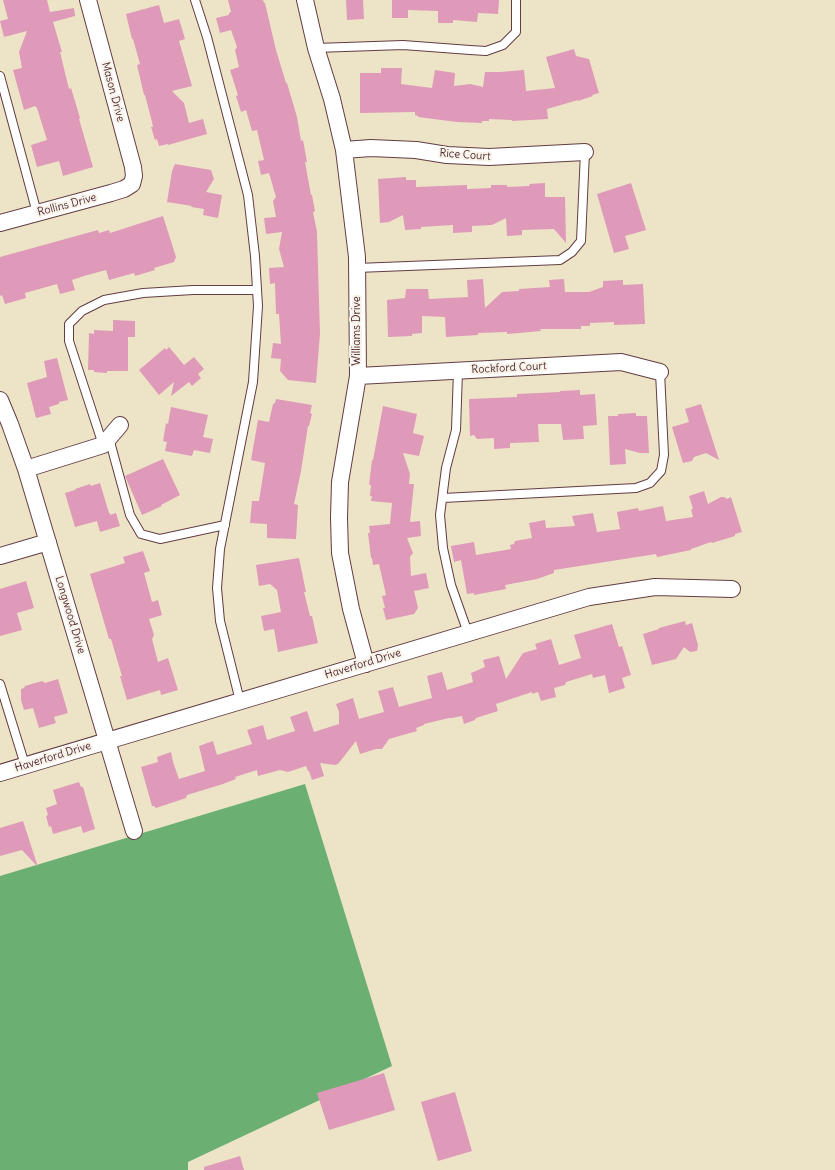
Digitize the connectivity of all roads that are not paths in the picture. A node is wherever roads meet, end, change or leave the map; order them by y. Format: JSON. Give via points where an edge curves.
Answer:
{"nodes":[{"id":1,"x":88,"y":0,"type":"edge"},
{"id":2,"x":195,"y":0,"type":"edge"},
{"id":3,"x":305,"y":0,"type":"edge"},
{"id":4,"x":516,"y":0,"type":"edge"},
{"id":5,"x":316,"y":48,"type":"junction"},
{"id":6,"x":0,"y":76,"type":"edge"},
{"id":7,"x":344,"y":150,"type":"junction"},
{"id":8,"x":585,"y":152,"type":"joint"},
{"id":9,"x":132,"y":184,"type":"joint"},
{"id":10,"x":37,"y":213,"type":"junction"},
{"id":11,"x":0,"y":223,"type":"edge"},
{"id":12,"x":357,"y":268,"type":"junction"},
{"id":13,"x":257,"y":290,"type":"junction"},
{"id":14,"x":458,"y":371,"type":"junction"},
{"id":15,"x":660,"y":372,"type":"joint"},
{"id":16,"x":358,"y":376,"type":"junction"},
{"id":17,"x":0,"y":400,"type":"edge"},
{"id":18,"x":120,"y":425,"type":"dead end"},
{"id":19,"x":106,"y":442,"type":"junction"},
{"id":20,"x":26,"y":469,"type":"junction"},
{"id":21,"x":443,"y":498,"type":"junction"},
{"id":22,"x":225,"y":525,"type":"junction"},
{"id":23,"x":48,"y":542,"type":"junction"},
{"id":24,"x":0,"y":556,"type":"edge"},
{"id":25,"x":732,"y":589,"type":"dead end"},
{"id":26,"x":468,"y":633,"type":"junction"},
{"id":27,"x":366,"y":664,"type":"junction"},
{"id":28,"x":0,"y":684,"type":"edge"},
{"id":29,"x":240,"y":701,"type":"junction"},
{"id":30,"x":108,"y":741,"type":"junction"},
{"id":31,"x":25,"y":765,"type":"junction"},
{"id":32,"x":0,"y":773,"type":"edge"},
{"id":33,"x":134,"y":832,"type":"dead end"}],
"edges":[{"from":1,"to":9,"type":"street","name":"Mason Drive","via":[[133,167]]},
{"from":2,"to":13,"type":"lane","via":[[248,195]]},
{"from":3,"to":5,"type":"street","name":"Williams Drive"},
{"from":4,"to":5,"type":"lane","via":[[516,32],[503,45],[486,51],[403,45]]},
{"from":5,"to":7,"type":"street","name":"Williams Drive"},
{"from":6,"to":10,"type":"lane"},
{"from":7,"to":8,"type":"street","name":"Rice Court","via":[[416,150],[447,155],[489,157]]},
{"from":7,"to":12,"type":"street","name":"Williams Drive"},
{"from":8,"to":12,"type":"lane","via":[[581,241],[572,252],[560,260]]},
{"from":9,"to":10,"type":"street","name":"Rollins Drive","via":[[112,193]]},
{"from":10,"to":11,"type":"street","name":"Rollins Drive"},
{"from":12,"to":16,"type":"street","name":"Williams Drive"},
{"from":13,"to":19,"type":"lane","via":[[143,293],[104,300],[82,311],[69,324],[69,341]]},
{"from":13,"to":22,"type":"lane","via":[[253,382]]},
{"from":14,"to":15,"type":"street","name":"Rockford Court","via":[[621,362]]},
{"from":14,"to":16,"type":"street","name":"Rockford Court"},
{"from":14,"to":21,"type":"lane","via":[[456,430],[446,468]]},
{"from":15,"to":21,"type":"lane","via":[[664,455],[661,471],[650,483],[636,488]]},
{"from":16,"to":27,"type":"street","name":"Williams Drive","via":[[340,482],[339,518],[340,553],[351,609]]},
{"from":17,"to":20,"type":"street","name":"Longwood Drive"},
{"from":18,"to":19,"type":"street"},
{"from":19,"to":20,"type":"street"},
{"from":19,"to":22,"type":"lane","via":[[130,515],[141,534],[160,539]]},
{"from":20,"to":23,"type":"street","name":"Longwood Drive"},
{"from":21,"to":26,"type":"lane","via":[[440,515],[443,548],[451,585]]},
{"from":22,"to":29,"type":"lane","via":[[217,588],[220,621]]},
{"from":23,"to":24,"type":"street"},
{"from":23,"to":30,"type":"street","name":"Longwood Drive"},
{"from":25,"to":26,"type":"street","name":"Haverford Drive","via":[[655,587],[589,597]]},
{"from":26,"to":27,"type":"street","name":"Haverford Drive"},
{"from":27,"to":29,"type":"street","name":"Haverford Drive"},
{"from":28,"to":31,"type":"lane"},
{"from":29,"to":30,"type":"street","name":"Haverford Drive"},
{"from":30,"to":31,"type":"street","name":"Haverford Drive"},
{"from":30,"to":33,"type":"street","name":"Longwood Drive"},
{"from":31,"to":32,"type":"street","name":"Haverford Drive"}]}
